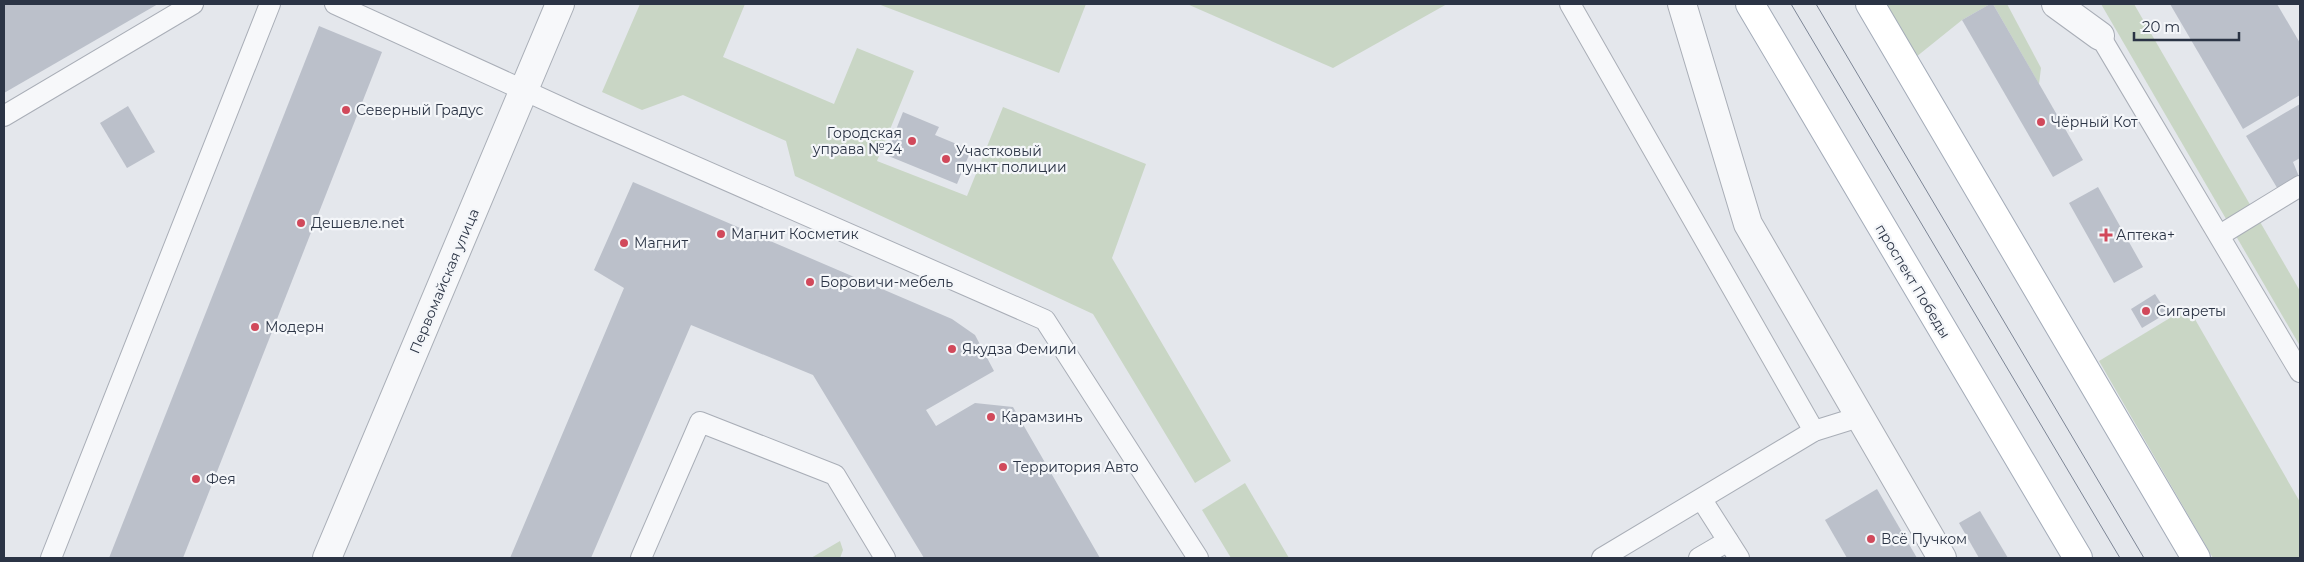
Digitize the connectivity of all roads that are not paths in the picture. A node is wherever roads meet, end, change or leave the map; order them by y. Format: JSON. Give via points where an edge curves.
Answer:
{"nodes":[{"id":1,"x":193,"y":4,"type":"edge"},
{"id":2,"x":270,"y":4,"type":"edge"},
{"id":3,"x":335,"y":4,"type":"edge"},
{"id":4,"x":560,"y":4,"type":"edge"},
{"id":5,"x":1570,"y":4,"type":"edge"},
{"id":6,"x":1682,"y":4,"type":"edge"},
{"id":7,"x":1750,"y":4,"type":"edge"},
{"id":8,"x":1870,"y":4,"type":"edge"},
{"id":9,"x":2056,"y":4,"type":"edge"},
{"id":10,"x":2082,"y":4,"type":"edge"},
{"id":11,"x":2100,"y":36,"type":"junction"},
{"id":12,"x":525,"y":91,"type":"junction"},
{"id":13,"x":4,"y":116,"type":"edge"},
{"id":14,"x":2300,"y":186,"type":"edge"},
{"id":15,"x":2220,"y":235,"type":"junction"},
{"id":16,"x":2300,"y":372,"type":"edge"},
{"id":17,"x":1859,"y":417,"type":"junction"},
{"id":18,"x":1814,"y":431,"type":"junction"},
{"id":19,"x":1702,"y":500,"type":"junction"},
{"id":20,"x":1728,"y":541,"type":"junction"},
{"id":21,"x":51,"y":558,"type":"edge"},
{"id":22,"x":327,"y":558,"type":"edge"},
{"id":23,"x":641,"y":558,"type":"edge"},
{"id":24,"x":885,"y":558,"type":"edge"},
{"id":25,"x":1198,"y":558,"type":"edge"},
{"id":26,"x":1602,"y":558,"type":"edge"},
{"id":27,"x":1699,"y":558,"type":"edge"},
{"id":28,"x":1739,"y":558,"type":"edge"},
{"id":29,"x":1942,"y":558,"type":"edge"},
{"id":30,"x":2078,"y":558,"type":"edge"},
{"id":31,"x":2196,"y":558,"type":"edge"}],
"edges":[{"from":1,"to":13,"type":"lane"},
{"from":2,"to":21,"type":"lane"},
{"from":3,"to":12,"type":"lane"},
{"from":4,"to":12,"type":"street","name":"Первомайская улица"},
{"from":5,"to":18,"type":"lane"},
{"from":6,"to":17,"type":"street","via":[[1748,224]]},
{"from":7,"to":30,"type":"main road","name":"проспект Победы"},
{"from":8,"to":31,"type":"main road"},
{"from":9,"to":11,"type":"street"},
{"from":10,"to":11,"type":"street"},
{"from":11,"to":15,"type":"lane"},
{"from":12,"to":22,"type":"street","name":"Первомайская улица"},
{"from":12,"to":25,"type":"lane","via":[[1045,320]]},
{"from":14,"to":15,"type":"lane"},
{"from":15,"to":16,"type":"lane"},
{"from":17,"to":18,"type":"lane"},
{"from":17,"to":29,"type":"street"},
{"from":18,"to":19,"type":"lane"},
{"from":19,"to":20,"type":"lane"},
{"from":19,"to":26,"type":"lane"},
{"from":20,"to":27,"type":"lane"},
{"from":20,"to":28,"type":"lane"},
{"from":23,"to":24,"type":"lane","via":[[700,422],[835,475]]}]}
